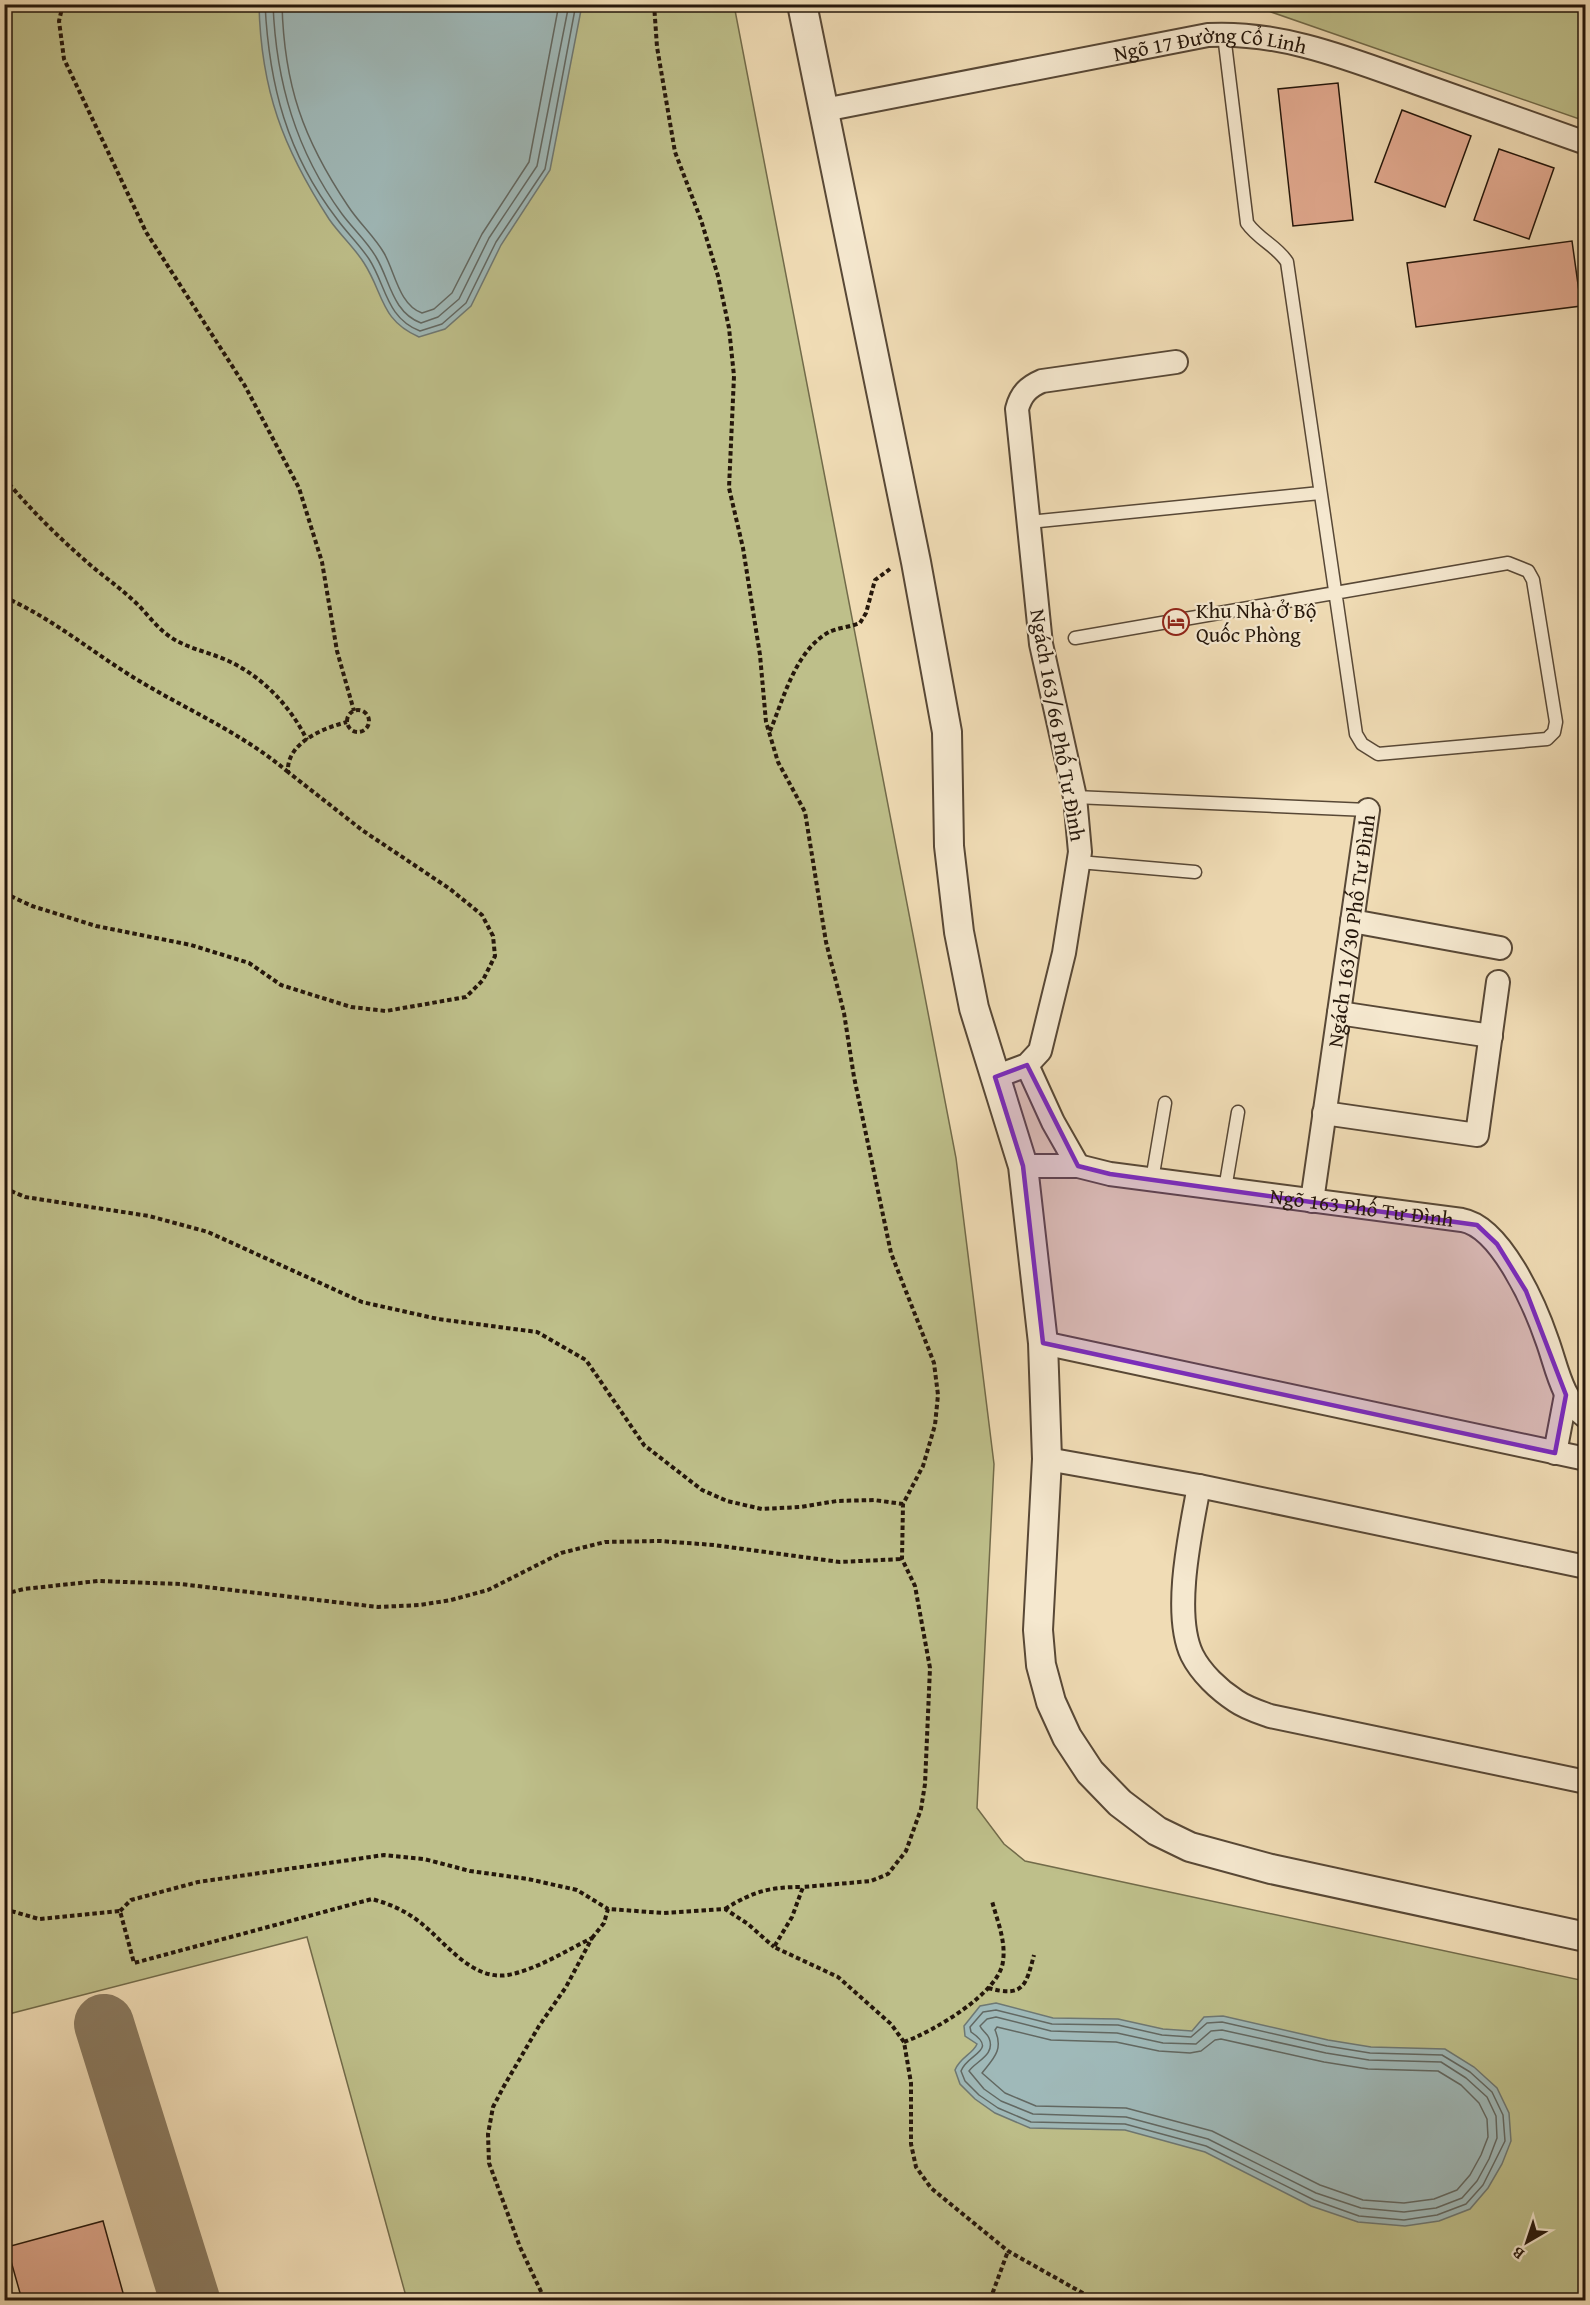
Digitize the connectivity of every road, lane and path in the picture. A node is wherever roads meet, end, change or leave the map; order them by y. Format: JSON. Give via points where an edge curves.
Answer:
{"nodes":[{"id":1,"x":63,"y":4,"type":"edge"},
{"id":2,"x":654,"y":4,"type":"edge"},
{"id":3,"x":802,"y":4,"type":"edge"},
{"id":4,"x":1224,"y":35,"type":"junction"},
{"id":5,"x":824,"y":110,"type":"junction"},
{"id":6,"x":1586,"y":143,"type":"edge"},
{"id":7,"x":1176,"y":362,"type":"dead end"},
{"id":8,"x":4,"y":478,"type":"edge"},
{"id":9,"x":1320,"y":493,"type":"junction"},
{"id":10,"x":1029,"y":522,"type":"junction"},
{"id":11,"x":890,"y":569,"type":"dead end"},
{"id":12,"x":1337,"y":591,"type":"junction"},
{"id":13,"x":4,"y":597,"type":"edge"},
{"id":14,"x":1074,"y":638,"type":"dead end"},
{"id":15,"x":354,"y":711,"type":"junction"},
{"id":16,"x":347,"y":722,"type":"junction"},
{"id":17,"x":770,"y":731,"type":"junction"},
{"id":18,"x":307,"y":740,"type":"junction"},
{"id":19,"x":288,"y":772,"type":"junction"},
{"id":20,"x":1075,"y":797,"type":"junction"},
{"id":21,"x":1368,"y":810,"type":"joint"},
{"id":22,"x":1079,"y":862,"type":"junction"},
{"id":23,"x":1196,"y":872,"type":"dead end"},
{"id":24,"x":4,"y":893,"type":"edge"},
{"id":25,"x":1352,"y":921,"type":"junction"},
{"id":26,"x":1500,"y":948,"type":"dead end"},
{"id":27,"x":1498,"y":982,"type":"dead end"},
{"id":28,"x":1339,"y":1013,"type":"junction"},
{"id":29,"x":1491,"y":1036,"type":"junction"},
{"id":30,"x":1027,"y":1065,"type":"junction"},
{"id":31,"x":995,"y":1077,"type":"junction"},
{"id":32,"x":1165,"y":1103,"type":"dead end"},
{"id":33,"x":1238,"y":1112,"type":"dead end"},
{"id":34,"x":1324,"y":1113,"type":"junction"},
{"id":35,"x":1023,"y":1166,"type":"junction"},
{"id":36,"x":1078,"y":1166,"type":"junction"},
{"id":37,"x":1152,"y":1180,"type":"junction"},
{"id":38,"x":4,"y":1188,"type":"edge"},
{"id":39,"x":1225,"y":1189,"type":"junction"},
{"id":40,"x":1312,"y":1201,"type":"junction"},
{"id":41,"x":1043,"y":1343,"type":"junction"},
{"id":42,"x":1566,"y":1395,"type":"junction"},
{"id":43,"x":1586,"y":1417,"type":"edge"},
{"id":44,"x":1555,"y":1453,"type":"junction"},
{"id":45,"x":1047,"y":1459,"type":"junction"},
{"id":46,"x":1586,"y":1459,"type":"edge"},
{"id":47,"x":1199,"y":1486,"type":"junction"},
{"id":48,"x":903,"y":1504,"type":"junction"},
{"id":49,"x":902,"y":1559,"type":"junction"},
{"id":50,"x":1586,"y":1567,"type":"edge"},
{"id":51,"x":4,"y":1594,"type":"edge"},
{"id":52,"x":1586,"y":1782,"type":"edge"},
{"id":53,"x":803,"y":1887,"type":"junction"},
{"id":54,"x":992,"y":1901,"type":"dead end"},
{"id":55,"x":4,"y":1909,"type":"edge"},
{"id":56,"x":608,"y":1909,"type":"junction"},
{"id":57,"x":725,"y":1909,"type":"junction"},
{"id":58,"x":120,"y":1911,"type":"junction"},
{"id":59,"x":1586,"y":1936,"type":"edge"},
{"id":60,"x":592,"y":1938,"type":"junction"},
{"id":61,"x":774,"y":1947,"type":"junction"},
{"id":62,"x":1034,"y":1955,"type":"dead end"},
{"id":63,"x":988,"y":1988,"type":"junction"},
{"id":64,"x":904,"y":2042,"type":"junction"},
{"id":65,"x":1008,"y":2251,"type":"junction"},
{"id":66,"x":545,"y":2301,"type":"edge"},
{"id":67,"x":990,"y":2301,"type":"edge"},
{"id":68,"x":1095,"y":2301,"type":"edge"}],
"edges":[{"from":1,"to":15,"type":"path","via":[[59,21],[64,59],[146,232],[245,386],[299,488],[322,562],[337,651]]},
{"from":2,"to":17,"type":"path","via":[[657,47],[675,153],[701,220],[729,328],[734,376],[729,488],[743,548]]},
{"from":3,"to":5,"type":"street"},
{"from":4,"to":5,"type":"street","name":"Ngõ 17 Đường Cổ Linh"},
{"from":4,"to":6,"type":"street","name":"Ngõ 17 Đường Cổ Linh","via":[[1259,37],[1327,52]]},
{"from":4,"to":9,"type":"lane","via":[[1247,223],[1257,237],[1281,253],[1287,262]]},
{"from":5,"to":31,"type":"street","via":[[945,721],[949,846],[959,932],[974,1008]]},
{"from":7,"to":10,"type":"street","name":"Ngách 163/66 Phố Tư Đình","via":[[1030,386],[1017,409]]},
{"from":8,"to":18,"type":"path","via":[[59,536],[135,601],[169,636],[244,669],[268,688],[289,708]]},
{"from":9,"to":10,"type":"lane"},
{"from":9,"to":12,"type":"lane"},
{"from":10,"to":20,"type":"street","name":"Ngách 163/66 Phố Tư Đình","via":[[1041,644]]},
{"from":11,"to":17,"type":"path","via":[[875,580],[860,623],[830,631],[816,642],[789,681]]},
{"from":12,"to":12,"type":"lane","via":[[1356,734],[1370,751],[1378,754],[1547,739],[1554,732],[1556,722],[1533,580],[1528,571],[1508,563]]},
{"from":12,"to":14,"type":"lane"},
{"from":13,"to":19,"type":"path","via":[[33,609],[101,657],[237,734]]},
{"from":15,"to":16,"type":"path"},
{"from":15,"to":16,"type":"path","via":[[366,714],[366,728],[353,731]]},
{"from":16,"to":18,"type":"path"},
{"from":17,"to":48,"type":"path","via":[[778,762],[805,812],[826,942],[844,1013],[891,1253],[934,1363],[938,1395],[935,1425],[922,1466]]},
{"from":18,"to":19,"type":"path","via":[[293,752]]},
{"from":19,"to":24,"type":"path","via":[[482,915],[493,936],[495,956],[483,980],[466,997],[386,1011],[351,1007],[281,985],[249,963],[191,945],[96,926]]},
{"from":20,"to":21,"type":"lane","name":"Ngách 163/30 Phố Tư Đình"},
{"from":20,"to":22,"type":"street","name":"Ngách 163/66 Phố Tư Đình"},
{"from":21,"to":25,"type":"street","name":"Ngách 163/30 Phố Tư Đình"},
{"from":22,"to":23,"type":"lane"},
{"from":22,"to":30,"type":"street","name":"Ngách 163/66 Phố Tư Đình","via":[[1064,953],[1040,1051]]},
{"from":25,"to":26,"type":"street"},
{"from":25,"to":28,"type":"street","name":"Ngách 163/30 Phố Tư Đình"},
{"from":27,"to":29,"type":"street"},
{"from":28,"to":29,"type":"street"},
{"from":28,"to":34,"type":"street","name":"Ngách 163/30 Phố Tư Đình"},
{"from":29,"to":34,"type":"street","via":[[1477,1135]]},
{"from":30,"to":31,"type":"street"},
{"from":30,"to":36,"type":"street"},
{"from":31,"to":35,"type":"street"},
{"from":32,"to":37,"type":"lane"},
{"from":33,"to":39,"type":"lane"},
{"from":34,"to":40,"type":"street","name":"Ngách 163/30 Phố Tư Đình"},
{"from":35,"to":36,"type":"street","name":"Ngõ 163 Phố Tư Đình"},
{"from":35,"to":41,"type":"street"},
{"from":36,"to":37,"type":"street","name":"Ngõ 163 Phố Tư Đình"},
{"from":37,"to":39,"type":"street","name":"Ngõ 163 Phố Tư Đình"},
{"from":38,"to":48,"type":"path","via":[[25,1197],[149,1216],[208,1232],[362,1302],[438,1319],[537,1332],[586,1360],[644,1445],[702,1490],[727,1501],[762,1509],[837,1501]]},
{"from":39,"to":40,"type":"street","name":"Ngõ 163 Phố Tư Đình"},
{"from":40,"to":42,"type":"street","name":"Ngõ 163 Phố Tư Đình","via":[[1462,1220],[1485,1230],[1526,1291]]},
{"from":41,"to":44,"type":"street"},
{"from":41,"to":45,"type":"street"},
{"from":42,"to":43,"type":"street","name":"Ngõ 163 Phố Tư Đình"},
{"from":42,"to":44,"type":"street"},
{"from":44,"to":46,"type":"street"},
{"from":45,"to":47,"type":"street"},
{"from":45,"to":59,"type":"street","via":[[1038,1630],[1041,1665],[1051,1702],[1067,1737],[1090,1772],[1120,1803],[1157,1831],[1231,1860]]},
{"from":47,"to":50,"type":"street"},
{"from":47,"to":52,"type":"street","via":[[1186,1562],[1184,1617],[1192,1654],[1210,1680],[1237,1702],[1270,1716]]},
{"from":48,"to":49,"type":"path"},
{"from":49,"to":51,"type":"path","via":[[840,1562],[660,1540],[605,1542],[561,1553],[488,1590],[420,1605],[378,1607],[180,1584],[98,1581]]},
{"from":49,"to":53,"type":"path","via":[[915,1586],[930,1668],[925,1784],[915,1831],[906,1851],[888,1874],[871,1881]]},
{"from":53,"to":57,"type":"path","via":[[770,1887]]},
{"from":53,"to":61,"type":"path","via":[[792,1917]]},
{"from":54,"to":63,"type":"path","via":[[1003,1963]]},
{"from":55,"to":58,"type":"path","via":[[39,1918]]},
{"from":56,"to":57,"type":"path","via":[[664,1913]]},
{"from":56,"to":58,"type":"path","via":[[577,1890],[424,1859],[384,1855],[198,1882],[131,1900]]},
{"from":56,"to":60,"type":"path","via":[[604,1923]]},
{"from":57,"to":61,"type":"path"},
{"from":58,"to":60,"type":"path","via":[[134,1963],[372,1899],[393,1905],[420,1922],[469,1965],[486,1973],[505,1975],[525,1970]]},
{"from":60,"to":66,"type":"path","via":[[567,1987],[504,2086],[493,2107],[488,2134],[489,2163]]},
{"from":61,"to":64,"type":"path","via":[[838,1977],[891,2024]]},
{"from":62,"to":63,"type":"path","via":[[1021,1988],[1008,1992]]},
{"from":63,"to":64,"type":"path","via":[[958,2013]]},
{"from":64,"to":65,"type":"path","via":[[911,2083],[911,2144],[916,2167],[931,2188]]},
{"from":65,"to":67,"type":"path"},
{"from":65,"to":68,"type":"path"}]}
